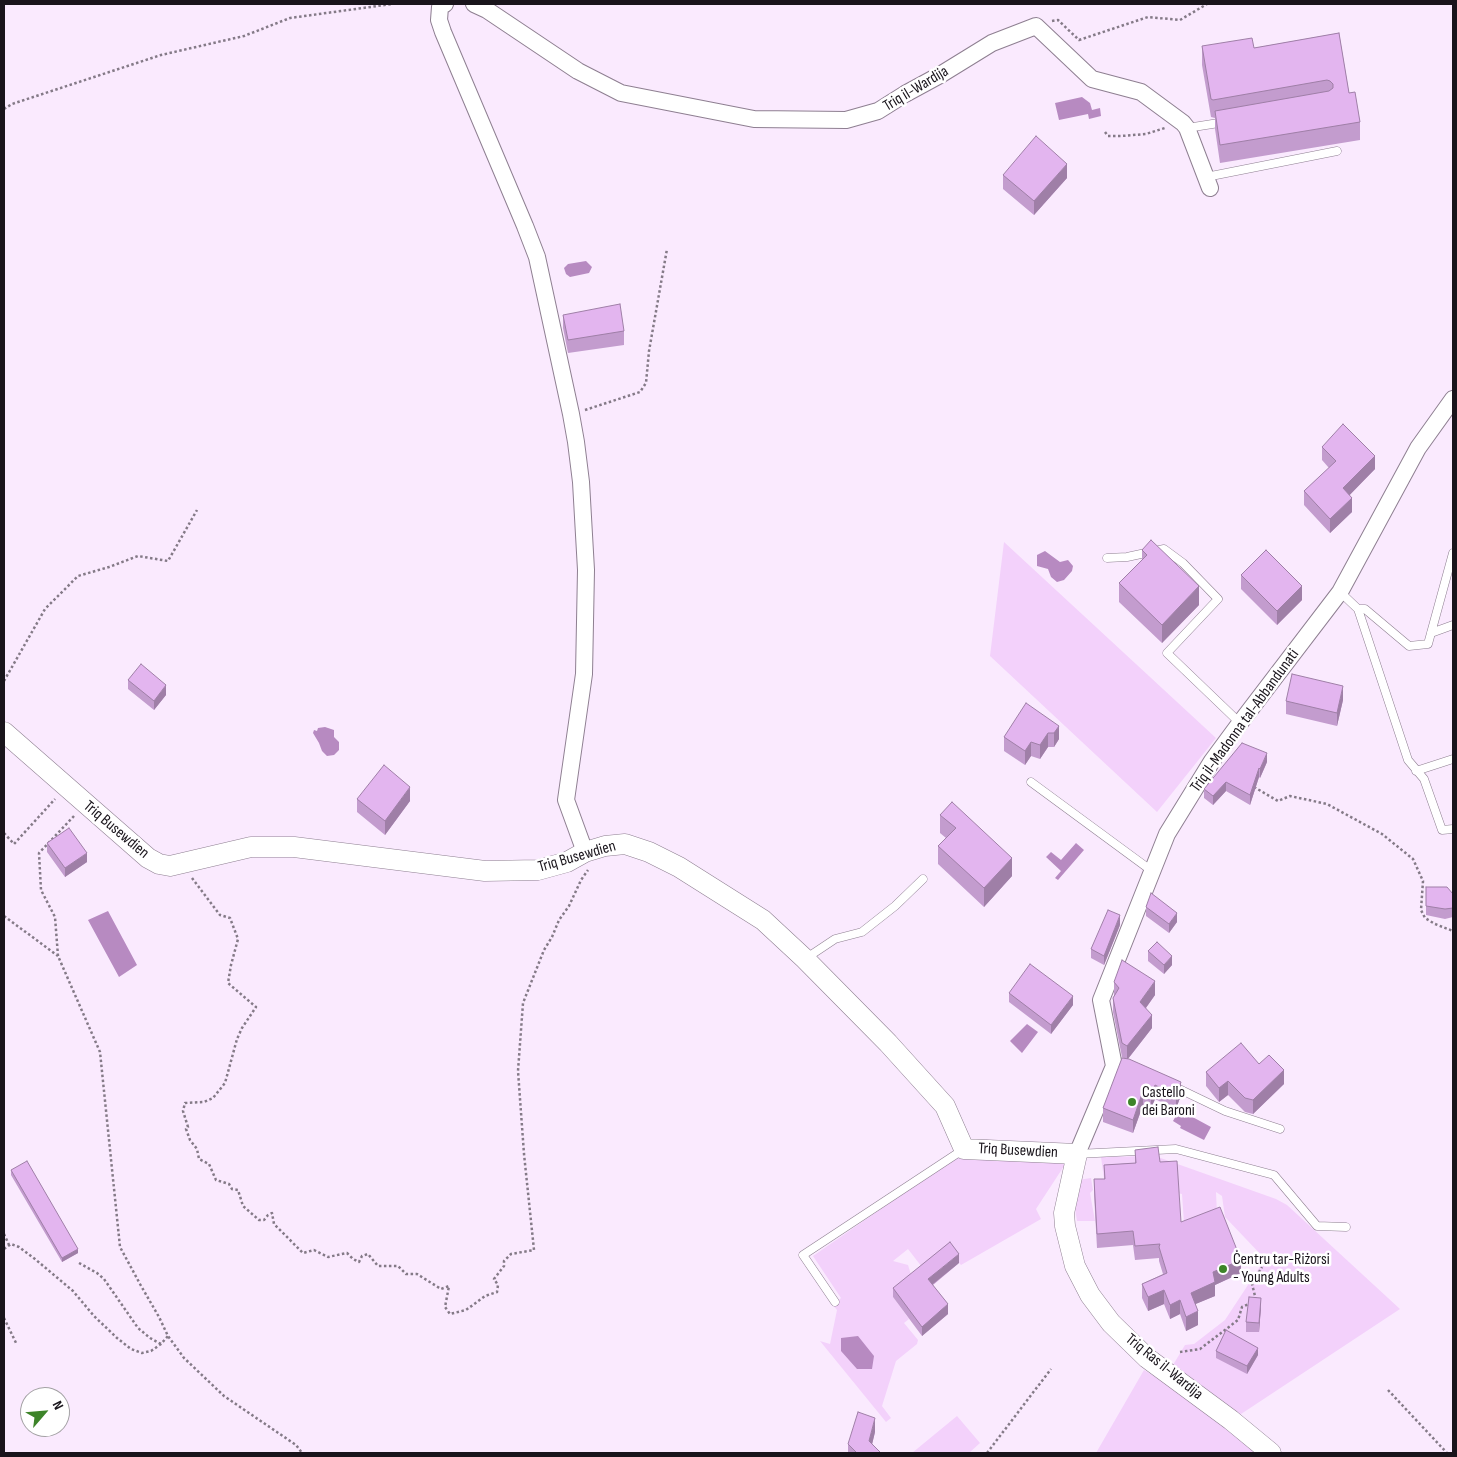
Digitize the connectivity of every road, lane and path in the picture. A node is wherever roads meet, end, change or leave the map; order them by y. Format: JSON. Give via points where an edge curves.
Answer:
{"nodes":[{"id":1,"x":392,"y":4,"type":"edge"},
{"id":2,"x":474,"y":4,"type":"edge"},
{"id":3,"x":1207,"y":4,"type":"edge"},
{"id":4,"x":374,"y":5,"type":"edge"},
{"id":5,"x":443,"y":6,"type":"edge"},
{"id":6,"x":1036,"y":26,"type":"junction"},
{"id":7,"x":4,"y":109,"type":"edge"},
{"id":8,"x":1234,"y":120,"type":"edge"},
{"id":9,"x":1185,"y":125,"type":"junction"},
{"id":10,"x":1105,"y":132,"type":"dead end"},
{"id":11,"x":1337,"y":151,"type":"dead end"},
{"id":12,"x":1208,"y":183,"type":"joint"},
{"id":13,"x":667,"y":249,"type":"dead end"},
{"id":14,"x":1453,"y":399,"type":"edge"},
{"id":15,"x":571,"y":414,"type":"junction"},
{"id":16,"x":197,"y":510,"type":"dead end"},
{"id":17,"x":1453,"y":553,"type":"edge"},
{"id":18,"x":1107,"y":558,"type":"dead end"},
{"id":19,"x":1340,"y":592,"type":"junction"},
{"id":20,"x":1358,"y":609,"type":"junction"},
{"id":21,"x":1453,"y":625,"type":"edge"},
{"id":22,"x":1431,"y":633,"type":"junction"},
{"id":23,"x":4,"y":681,"type":"edge"},
{"id":24,"x":1240,"y":723,"type":"junction"},
{"id":25,"x":4,"y":732,"type":"edge"},
{"id":26,"x":1453,"y":759,"type":"edge"},
{"id":27,"x":1416,"y":771,"type":"junction"},
{"id":28,"x":1031,"y":782,"type":"dead end"},
{"id":29,"x":1248,"y":783,"type":"edge"},
{"id":30,"x":67,"y":786,"type":"junction"},
{"id":31,"x":85,"y":804,"type":"junction"},
{"id":32,"x":1453,"y":829,"type":"edge"},
{"id":33,"x":4,"y":832,"type":"edge"},
{"id":34,"x":585,"y":852,"type":"junction"},
{"id":35,"x":181,"y":863,"type":"junction"},
{"id":36,"x":1152,"y":871,"type":"junction"},
{"id":37,"x":923,"y":879,"type":"dead end"},
{"id":38,"x":4,"y":916,"type":"edge"},
{"id":39,"x":1453,"y":930,"type":"edge"},
{"id":40,"x":58,"y":956,"type":"junction"},
{"id":41,"x":805,"y":959,"type":"junction"},
{"id":42,"x":1118,"y":1066,"type":"joint"},
{"id":43,"x":1165,"y":1081,"type":"edge"},
{"id":44,"x":1280,"y":1129,"type":"dead end"},
{"id":45,"x":964,"y":1149,"type":"junction"},
{"id":46,"x":1077,"y":1154,"type":"junction"},
{"id":47,"x":1346,"y":1227,"type":"dead end"},
{"id":48,"x":4,"y":1234,"type":"edge"},
{"id":49,"x":9,"y":1245,"type":"junction"},
{"id":50,"x":4,"y":1249,"type":"edge"},
{"id":51,"x":79,"y":1263,"type":"dead end"},
{"id":52,"x":1262,"y":1267,"type":"dead end"},
{"id":53,"x":835,"y":1302,"type":"dead end"},
{"id":54,"x":4,"y":1318,"type":"edge"},
{"id":55,"x":168,"y":1336,"type":"junction"},
{"id":56,"x":161,"y":1344,"type":"junction"},
{"id":57,"x":17,"y":1345,"type":"dead end"},
{"id":58,"x":1180,"y":1352,"type":"dead end"},
{"id":59,"x":1051,"y":1369,"type":"dead end"},
{"id":60,"x":1388,"y":1390,"type":"dead end"},
{"id":61,"x":302,"y":1453,"type":"edge"},
{"id":62,"x":986,"y":1453,"type":"edge"},
{"id":63,"x":1271,"y":1453,"type":"edge"},
{"id":64,"x":1447,"y":1453,"type":"edge"}],
"edges":[{"from":1,"to":4,"type":"path"},
{"from":2,"to":6,"type":"street","name":"Triq il-Wardija","via":[[488,10],[578,71],[621,93],[754,118],[846,120],[878,111],[992,43]]},
{"from":3,"to":6,"type":"path","via":[[1180,20],[1148,17],[1079,40],[1058,20]]},
{"from":4,"to":7,"type":"path","via":[[290,18],[244,36],[161,55]]},
{"from":5,"to":15,"type":"street","via":[[439,20],[443,32],[537,257]]},
{"from":6,"to":9,"type":"street","via":[[1092,78],[1141,92]]},
{"from":8,"to":9,"type":"lane"},
{"from":9,"to":10,"type":"path","via":[[1146,134],[1108,136]]},
{"from":9,"to":12,"type":"street"},
{"from":11,"to":12,"type":"lane"},
{"from":13,"to":15,"type":"path","via":[[646,383],[640,392]]},
{"from":14,"to":19,"type":"street","name":"Triq il-Madonna tal-Abbandunati","via":[[1418,448]]},
{"from":15,"to":34,"type":"street","via":[[581,482],[586,570],[584,674],[566,800]]},
{"from":16,"to":23,"type":"path","via":[[168,561],[138,556],[78,576],[45,609]]},
{"from":17,"to":22,"type":"lane"},
{"from":18,"to":24,"type":"lane","via":[[1164,549],[1183,562],[1218,599],[1167,653]]},
{"from":19,"to":20,"type":"lane"},
{"from":19,"to":24,"type":"street","name":"Triq il-Madonna tal-Abbandunati"},
{"from":20,"to":22,"type":"lane","via":[[1365,609],[1409,646],[1428,644]]},
{"from":20,"to":27,"type":"lane","via":[[1408,760]]},
{"from":21,"to":22,"type":"lane"},
{"from":24,"to":36,"type":"street","name":"Triq il-Madonna tal-Abbandunati","via":[[1212,761],[1167,834]]},
{"from":25,"to":30,"type":"street","name":"Triq Busewdien"},
{"from":26,"to":27,"type":"lane"},
{"from":27,"to":32,"type":"lane","via":[[1424,779],[1442,830]]},
{"from":28,"to":36,"type":"lane"},
{"from":29,"to":39,"type":"path","via":[[1278,801],[1290,796],[1327,804],[1382,834],[1413,859],[1423,881],[1421,910],[1425,918]]},
{"from":30,"to":31,"type":"street","name":"Triq Busewdien"},
{"from":30,"to":33,"type":"path","via":[[14,844]]},
{"from":31,"to":35,"type":"street","name":"Triq Busewdien","via":[[148,858],[170,866]]},
{"from":31,"to":40,"type":"path","via":[[39,853],[41,890],[55,917]]},
{"from":34,"to":35,"type":"street","name":"Triq Busewdien","via":[[567,862],[538,870],[485,872],[294,847],[251,847]]},
{"from":34,"to":35,"type":"path","via":[[591,860],[589,870],[544,950],[523,1003],[518,1071],[534,1250],[511,1254],[494,1279],[498,1285],[496,1292],[466,1310],[450,1314],[445,1307],[449,1286],[441,1289],[417,1274],[406,1274],[398,1266],[378,1266],[368,1254],[359,1262],[347,1253],[328,1257],[314,1250],[303,1253],[274,1224],[272,1213],[259,1220],[243,1206],[238,1190],[216,1180],[209,1164],[199,1159],[197,1148],[186,1130],[185,1103],[214,1098],[225,1083],[242,1028],[256,1007],[228,983],[238,939],[230,918],[220,915]]},
{"from":34,"to":41,"type":"street","name":"Triq Busewdien","via":[[626,844],[649,852],[763,920]]},
{"from":36,"to":42,"type":"street","name":"Triq il-Madonna tal-Abbandunati","via":[[1101,1000]]},
{"from":37,"to":41,"type":"lane","via":[[896,906],[862,932],[836,939]]},
{"from":38,"to":40,"type":"path"},
{"from":40,"to":55,"type":"path","via":[[100,1052],[120,1247]]},
{"from":41,"to":45,"type":"street","name":"Triq Busewdien","via":[[947,1104]]},
{"from":42,"to":46,"type":"street","name":"Triq Ras il-Wardija"},
{"from":43,"to":44,"type":"lane","via":[[1225,1111]]},
{"from":45,"to":46,"type":"street","name":"Triq Busewdien"},
{"from":45,"to":53,"type":"lane","via":[[802,1255]]},
{"from":46,"to":47,"type":"lane","via":[[1176,1148],[1274,1175],[1317,1226]]},
{"from":46,"to":63,"type":"street","name":"Triq Ras il-Wardija","via":[[1064,1213],[1065,1226],[1075,1266],[1090,1295],[1111,1323],[1147,1358]]},
{"from":48,"to":49,"type":"path"},
{"from":49,"to":50,"type":"path"},
{"from":49,"to":56,"type":"path","via":[[19,1247],[56,1276],[131,1349],[142,1353]]},
{"from":51,"to":56,"type":"path","via":[[104,1279],[138,1328]]},
{"from":52,"to":58,"type":"path","via":[[1252,1284],[1256,1300],[1242,1307],[1238,1320],[1200,1349]]},
{"from":54,"to":57,"type":"path"},
{"from":55,"to":56,"type":"path"},
{"from":55,"to":61,"type":"path","via":[[184,1358],[224,1396],[296,1445]]},
{"from":59,"to":62,"type":"path"},
{"from":60,"to":64,"type":"path"}]}
